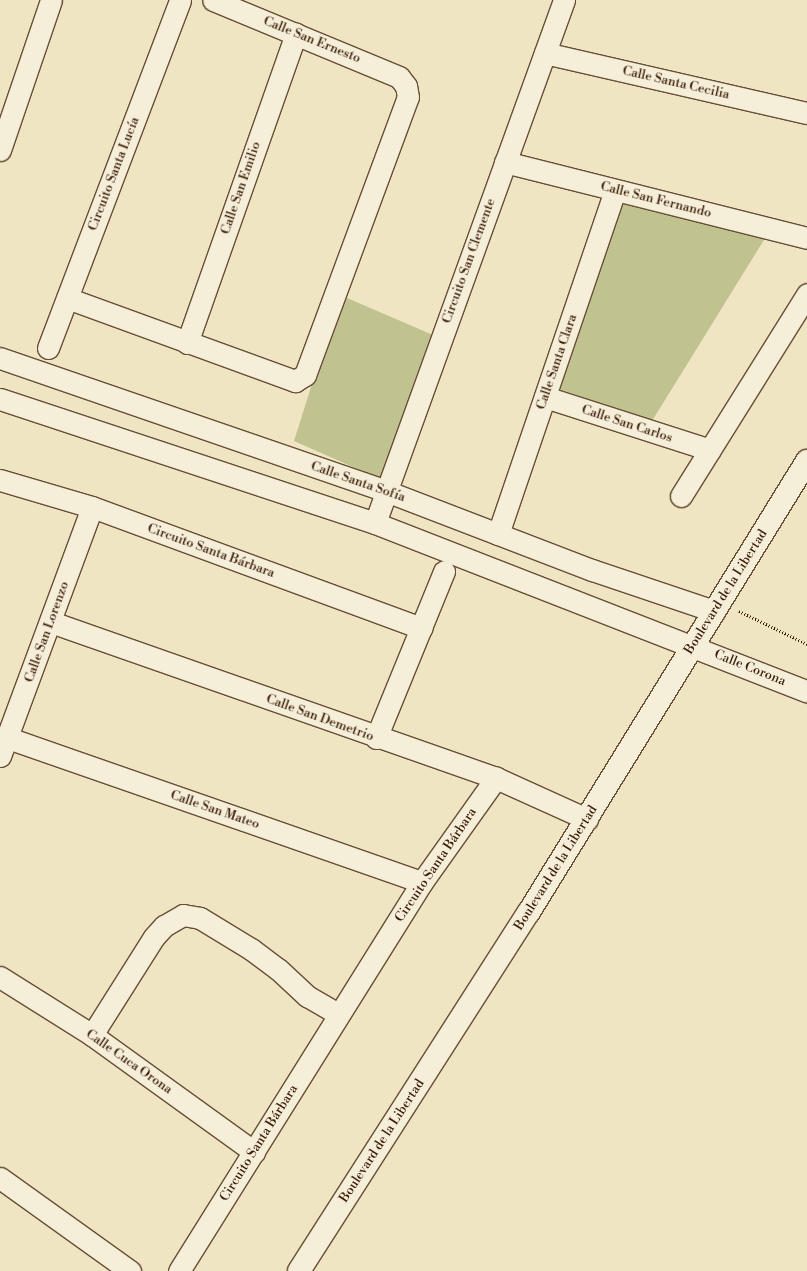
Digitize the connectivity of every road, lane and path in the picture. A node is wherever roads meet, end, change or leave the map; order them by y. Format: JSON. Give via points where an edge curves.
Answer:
{"nodes":[{"id":1,"x":52,"y":0,"type":"edge"},
{"id":2,"x":180,"y":0,"type":"edge"},
{"id":3,"x":213,"y":0,"type":"edge"},
{"id":4,"x":564,"y":0,"type":"edge"},
{"id":5,"x":296,"y":34,"type":"junction"},
{"id":6,"x":545,"y":53,"type":"junction"},
{"id":7,"x":807,"y":113,"type":"edge"},
{"id":8,"x":0,"y":150,"type":"edge"},
{"id":9,"x":505,"y":162,"type":"junction"},
{"id":10,"x":615,"y":190,"type":"junction"},
{"id":11,"x":807,"y":238,"type":"edge"},
{"id":12,"x":807,"y":294,"type":"edge"},
{"id":13,"x":67,"y":298,"type":"junction"},
{"id":14,"x":187,"y":343,"type":"junction"},
{"id":15,"x":48,"y":348,"type":"dead end"},
{"id":16,"x":0,"y":358,"type":"edge"},
{"id":17,"x":545,"y":397,"type":"junction"},
{"id":18,"x":0,"y":399,"type":"edge"},
{"id":19,"x":710,"y":450,"type":"junction"},
{"id":20,"x":807,"y":461,"type":"edge"},
{"id":21,"x":0,"y":480,"type":"edge"},
{"id":22,"x":386,"y":491,"type":"junction"},
{"id":23,"x":680,"y":496,"type":"dead end"},
{"id":24,"x":92,"y":507,"type":"junction"},
{"id":25,"x":375,"y":523,"type":"junction"},
{"id":26,"x":498,"y":534,"type":"junction"},
{"id":27,"x":444,"y":571,"type":"dead end"},
{"id":28,"x":717,"y":607,"type":"junction"},
{"id":29,"x":51,"y":622,"type":"junction"},
{"id":30,"x":421,"y":628,"type":"junction"},
{"id":31,"x":807,"y":644,"type":"edge"},
{"id":32,"x":693,"y":646,"type":"junction"},
{"id":33,"x":807,"y":691,"type":"edge"},
{"id":34,"x":376,"y":738,"type":"junction"},
{"id":35,"x":4,"y":747,"type":"edge"},
{"id":36,"x":496,"y":778,"type":"junction"},
{"id":37,"x":587,"y":819,"type":"junction"},
{"id":38,"x":422,"y":882,"type":"junction"},
{"id":39,"x":0,"y":977,"type":"edge"},
{"id":40,"x":338,"y":1014,"type":"junction"},
{"id":41,"x":92,"y":1035,"type":"junction"},
{"id":42,"x":254,"y":1152,"type":"junction"},
{"id":43,"x":0,"y":1178,"type":"edge"},
{"id":44,"x":130,"y":1271,"type":"edge"},
{"id":45,"x":179,"y":1271,"type":"edge"},
{"id":46,"x":299,"y":1271,"type":"edge"}],
"edges":[{"from":1,"to":8,"type":"street"},
{"from":2,"to":13,"type":"street","name":"Circuito Santa Lucía"},
{"from":3,"to":5,"type":"street","name":"Calle San Ernesto"},
{"from":4,"to":6,"type":"street","name":"Circuito San Clemente"},
{"from":5,"to":14,"type":"street","name":"Calle San Emilio"},
{"from":5,"to":14,"type":"street","name":"Calle San Ernesto","via":[[399,77],[406,86],[408,97],[305,375],[295,381]]},
{"from":6,"to":7,"type":"street","name":"Calle Santa Cecilia"},
{"from":6,"to":9,"type":"street","name":"Circuito San Clemente"},
{"from":9,"to":10,"type":"street","name":"Calle San Fernando"},
{"from":9,"to":22,"type":"street","name":"Circuito San Clemente"},
{"from":10,"to":11,"type":"street","name":"Calle San Fernando"},
{"from":10,"to":17,"type":"street","name":"Calle Santa Clara"},
{"from":12,"to":19,"type":"street"},
{"from":13,"to":14,"type":"street"},
{"from":13,"to":15,"type":"street","name":"Circuito Santa Lucía"},
{"from":16,"to":22,"type":"street","name":"Calle Santa Sofía"},
{"from":17,"to":19,"type":"street","name":"Calle San Carlos"},
{"from":17,"to":26,"type":"street","name":"Calle Santa Clara"},
{"from":18,"to":25,"type":"street"},
{"from":19,"to":23,"type":"street"},
{"from":20,"to":28,"type":"street","name":"Boulevard de la Libertad"},
{"from":21,"to":24,"type":"street","name":"Circuito Santa Bárbara"},
{"from":22,"to":25,"type":"street","name":"Circuito San Clemente"},
{"from":22,"to":26,"type":"street","name":"Calle Santa Sofía"},
{"from":24,"to":29,"type":"street","name":"Calle San Lorenzo"},
{"from":24,"to":30,"type":"street","name":"Circuito Santa Bárbara"},
{"from":25,"to":32,"type":"street"},
{"from":26,"to":28,"type":"street","name":"Calle Santa Sofía","via":[[592,570]]},
{"from":27,"to":30,"type":"street"},
{"from":28,"to":31,"type":"path"},
{"from":28,"to":32,"type":"street","name":"Boulevard de la Libertad"},
{"from":29,"to":34,"type":"street","name":"Calle San Demetrio"},
{"from":29,"to":35,"type":"street","name":"Calle San Lorenzo"},
{"from":30,"to":34,"type":"street"},
{"from":32,"to":33,"type":"street","name":"Calle Corona"},
{"from":32,"to":37,"type":"street","name":"Boulevard de la Libertad"},
{"from":34,"to":36,"type":"street","name":"Calle San Demetrio"},
{"from":35,"to":38,"type":"street","name":"Calle San Mateo"},
{"from":36,"to":37,"type":"street","name":"Calle San Demetrio"},
{"from":36,"to":38,"type":"street","name":"Circuito Santa Bárbara"},
{"from":37,"to":46,"type":"street","name":"Boulevard de la Libertad"},
{"from":38,"to":40,"type":"street","name":"Circuito Santa Bárbara"},
{"from":39,"to":41,"type":"street","name":"Calle Cuca Orona"},
{"from":40,"to":41,"type":"street","via":[[307,996],[278,969],[251,949],[200,918],[183,915],[164,926],[154,937]]},
{"from":40,"to":42,"type":"street","name":"Circuito Santa Bárbara"},
{"from":41,"to":42,"type":"street","name":"Calle Cuca Orona"},
{"from":42,"to":45,"type":"street","name":"Circuito Santa Bárbara"},
{"from":43,"to":44,"type":"street"}]}
